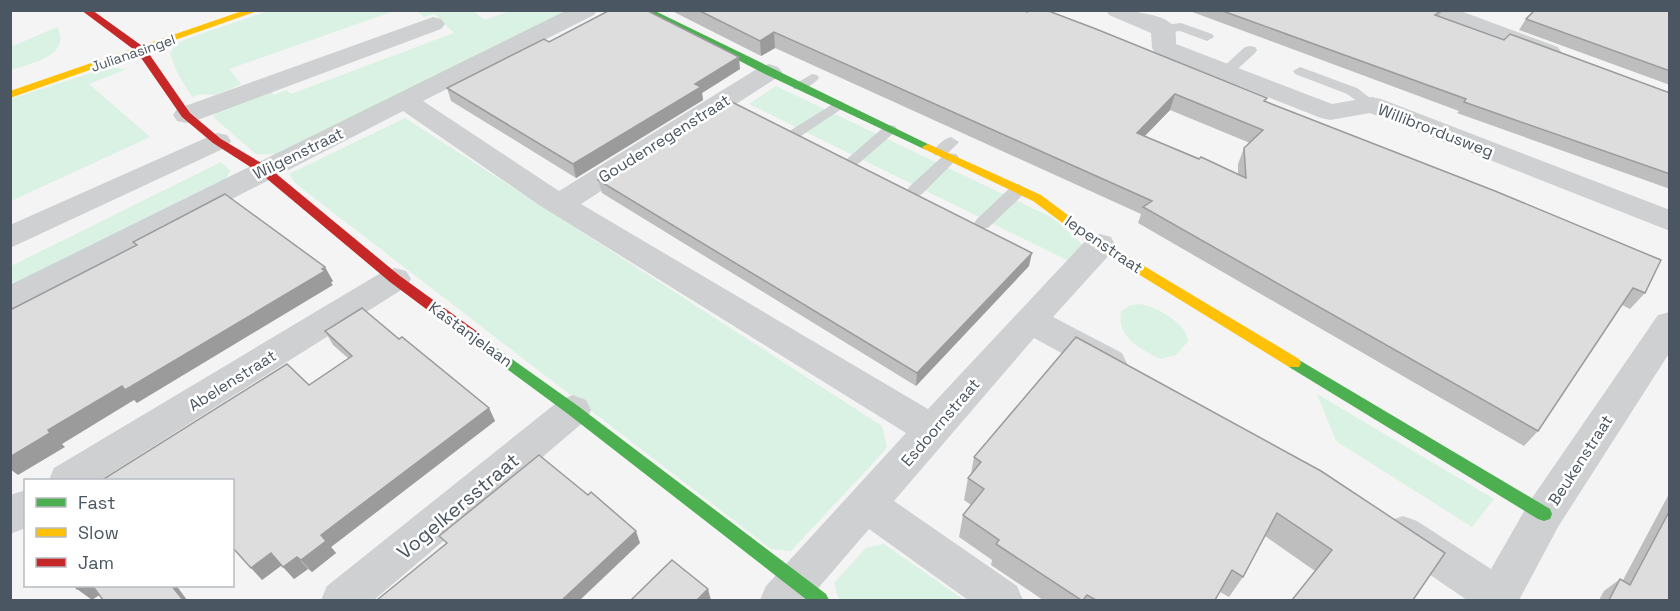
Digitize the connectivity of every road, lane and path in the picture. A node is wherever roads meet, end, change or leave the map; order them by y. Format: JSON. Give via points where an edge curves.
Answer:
{"nodes":[{"id":1,"x":85,"y":10,"type":"edge"},
{"id":2,"x":256,"y":10,"type":"edge"},
{"id":3,"x":586,"y":10,"type":"edge"},
{"id":4,"x":645,"y":10,"type":"edge"},
{"id":5,"x":1117,"y":10,"type":"edge"},
{"id":6,"x":1435,"y":10,"type":"edge"},
{"id":7,"x":1492,"y":10,"type":"edge"},
{"id":8,"x":433,"y":24,"type":"dead end"},
{"id":9,"x":1472,"y":24,"type":"junction"},
{"id":10,"x":1163,"y":29,"type":"junction"},
{"id":11,"x":127,"y":33,"type":"junction"},
{"id":12,"x":1207,"y":37,"type":"dead end"},
{"id":13,"x":100,"y":43,"type":"dead end"},
{"id":14,"x":141,"y":50,"type":"junction"},
{"id":15,"x":1250,"y":50,"type":"dead end"},
{"id":16,"x":1570,"y":60,"type":"edge"},
{"id":17,"x":1300,"y":71,"type":"dead end"},
{"id":18,"x":769,"y":72,"type":"junction"},
{"id":19,"x":812,"y":78,"type":"dead end"},
{"id":20,"x":1222,"y":78,"type":"junction"},
{"id":21,"x":799,"y":86,"type":"junction"},
{"id":22,"x":10,"y":95,"type":"edge"},
{"id":23,"x":405,"y":101,"type":"junction"},
{"id":24,"x":838,"y":105,"type":"junction"},
{"id":25,"x":1372,"y":105,"type":"junction"},
{"id":26,"x":186,"y":115,"type":"junction"},
{"id":27,"x":890,"y":129,"type":"junction"},
{"id":28,"x":796,"y":133,"type":"edge"},
{"id":29,"x":217,"y":141,"type":"junction"},
{"id":30,"x":948,"y":150,"type":"junction"},
{"id":31,"x":853,"y":161,"type":"edge"},
{"id":32,"x":264,"y":170,"type":"junction"},
{"id":33,"x":1018,"y":189,"type":"junction"},
{"id":34,"x":915,"y":191,"type":"edge"},
{"id":35,"x":560,"y":204,"type":"junction"},
{"id":36,"x":1670,"y":221,"type":"edge"},
{"id":37,"x":982,"y":224,"type":"dead end"},
{"id":38,"x":10,"y":238,"type":"edge"},
{"id":39,"x":1100,"y":245,"type":"junction"},
{"id":40,"x":395,"y":279,"type":"junction"},
{"id":41,"x":10,"y":299,"type":"edge"},
{"id":42,"x":1030,"y":320,"type":"junction"},
{"id":43,"x":1670,"y":324,"type":"edge"},
{"id":44,"x":1143,"y":381,"type":"edge"},
{"id":45,"x":573,"y":410,"type":"junction"},
{"id":46,"x":933,"y":430,"type":"junction"},
{"id":47,"x":71,"y":479,"type":"edge"},
{"id":48,"x":867,"y":505,"type":"junction"},
{"id":49,"x":24,"y":508,"type":"edge"},
{"id":50,"x":1544,"y":514,"type":"junction"},
{"id":51,"x":10,"y":516,"type":"edge"},
{"id":52,"x":1379,"y":517,"type":"edge"},
{"id":53,"x":799,"y":594,"type":"edge"},
{"id":54,"x":1498,"y":599,"type":"edge"},
{"id":55,"x":342,"y":600,"type":"edge"},
{"id":56,"x":1002,"y":600,"type":"edge"}],
"edges":[{"from":1,"to":11,"type":"street","name":"Kastanjelaan"},
{"from":2,"to":14,"type":"street","name":"Julianasingel"},
{"from":3,"to":23,"type":"street","name":"Wilgenstraat"},
{"from":4,"to":18,"type":"street","name":"Iepenstraat"},
{"from":5,"to":10,"type":"street"},
{"from":6,"to":9,"type":"street"},
{"from":7,"to":9,"type":"street"},
{"from":8,"to":26,"type":"street"},
{"from":9,"to":16,"type":"street"},
{"from":10,"to":12,"type":"lane","via":[[1180,27]]},
{"from":10,"to":20,"type":"street","name":"Willibrordusweg","via":[[1164,48]]},
{"from":11,"to":13,"type":"street","name":"Julianasingel"},
{"from":11,"to":14,"type":"street","name":"Kastanjelaan"},
{"from":14,"to":22,"type":"street","name":"Julianasingel"},
{"from":14,"to":26,"type":"street","name":"Kastanjelaan"},
{"from":15,"to":20,"type":"lane"},
{"from":17,"to":25,"type":"lane","via":[[1352,91]]},
{"from":18,"to":21,"type":"street","name":"Iepenstraat"},
{"from":18,"to":35,"type":"street","name":"Goudenregenstraat"},
{"from":19,"to":21,"type":"lane"},
{"from":20,"to":25,"type":"street","name":"Willibrordusweg","via":[[1330,112]]},
{"from":21,"to":24,"type":"street","name":"Iepenstraat"},
{"from":23,"to":32,"type":"street","name":"Wilgenstraat"},
{"from":23,"to":35,"type":"street"},
{"from":24,"to":27,"type":"street","name":"Iepenstraat"},
{"from":24,"to":28,"type":"lane"},
{"from":25,"to":36,"type":"street","name":"Willibrordusweg"},
{"from":26,"to":29,"type":"street","name":"Kastanjelaan"},
{"from":27,"to":30,"type":"street","name":"Iepenstraat"},
{"from":27,"to":31,"type":"lane"},
{"from":29,"to":32,"type":"street","name":"Kastanjelaan"},
{"from":29,"to":38,"type":"street"},
{"from":30,"to":33,"type":"street","name":"Iepenstraat"},
{"from":30,"to":34,"type":"lane"},
{"from":32,"to":40,"type":"street","name":"Kastanjelaan"},
{"from":32,"to":41,"type":"street","name":"Wilgenstraat"},
{"from":33,"to":37,"type":"lane"},
{"from":33,"to":39,"type":"street","name":"Iepenstraat","via":[[1037,198]]},
{"from":35,"to":46,"type":"street"},
{"from":39,"to":42,"type":"street","name":"Esdoornstraat"},
{"from":39,"to":50,"type":"street","name":"Iepenstraat"},
{"from":40,"to":45,"type":"street","name":"Kastanjelaan"},
{"from":40,"to":47,"type":"street","name":"Abelenstraat"},
{"from":42,"to":44,"type":"street"},
{"from":42,"to":46,"type":"street","name":"Esdoornstraat"},
{"from":43,"to":50,"type":"street","name":"Beukenstraat"},
{"from":45,"to":53,"type":"street","name":"Kastanjelaan"},
{"from":45,"to":55,"type":"street","name":"Vogelkersstraat"},
{"from":46,"to":48,"type":"street","name":"Esdoornstraat"},
{"from":48,"to":53,"type":"street","name":"Esdoornstraat"},
{"from":48,"to":56,"type":"street"},
{"from":49,"to":51,"type":"street"},
{"from":50,"to":54,"type":"street","name":"Beukenstraat"},
{"from":52,"to":54,"type":"street"}]}
